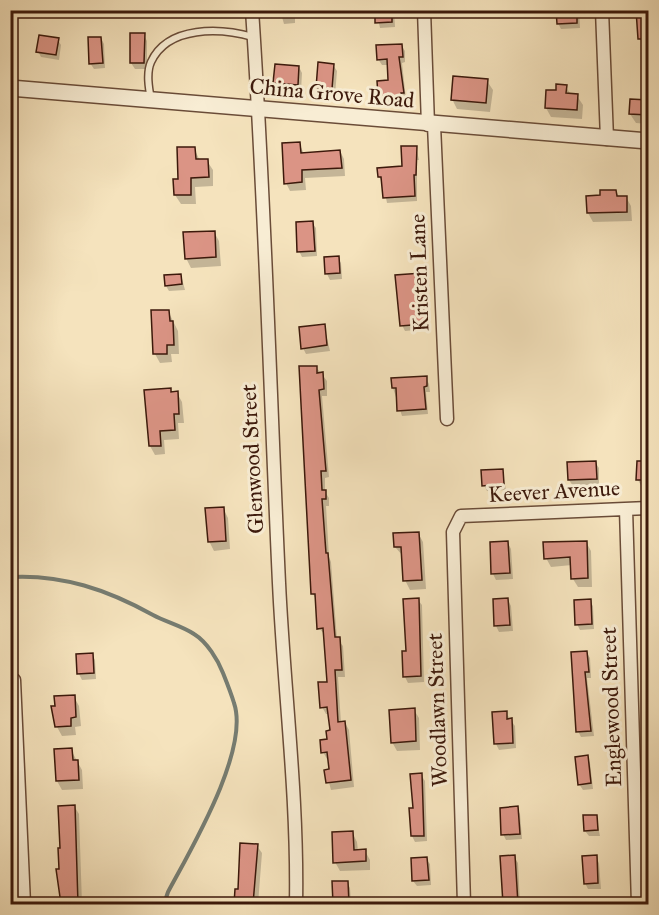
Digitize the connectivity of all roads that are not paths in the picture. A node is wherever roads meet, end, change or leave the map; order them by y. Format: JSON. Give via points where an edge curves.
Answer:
{"nodes":[{"id":1,"x":252,"y":10,"type":"edge"},
{"id":2,"x":424,"y":10,"type":"edge"},
{"id":3,"x":602,"y":10,"type":"edge"},
{"id":4,"x":254,"y":37,"type":"junction"},
{"id":5,"x":10,"y":88,"type":"edge"},
{"id":6,"x":151,"y":100,"type":"junction"},
{"id":7,"x":259,"y":109,"type":"junction"},
{"id":8,"x":431,"y":125,"type":"junction"},
{"id":9,"x":607,"y":139,"type":"junction"},
{"id":10,"x":648,"y":141,"type":"edge"},
{"id":11,"x":447,"y":419,"type":"dead end"},
{"id":12,"x":648,"y":508,"type":"edge"},
{"id":13,"x":626,"y":509,"type":"junction"},
{"id":14,"x":461,"y":516,"type":"joint"},
{"id":15,"x":14,"y":680,"type":"dead end"},
{"id":16,"x":24,"y":904,"type":"edge"},
{"id":17,"x":296,"y":904,"type":"edge"},
{"id":18,"x":464,"y":904,"type":"edge"},
{"id":19,"x":638,"y":904,"type":"edge"}],
"edges":[{"from":1,"to":4,"type":"street","name":"Glenwood Street"},
{"from":2,"to":8,"type":"street","name":"Kristen Lane"},
{"from":3,"to":9,"type":"street"},
{"from":4,"to":6,"type":"lane","via":[[223,30],[172,40],[151,62]]},
{"from":4,"to":7,"type":"street","name":"Glenwood Street"},
{"from":5,"to":6,"type":"street","name":"China Grove Road"},
{"from":6,"to":7,"type":"street","name":"China Grove Road"},
{"from":7,"to":8,"type":"street","name":"China Grove Road"},
{"from":7,"to":17,"type":"street","name":"Glenwood Street","via":[[284,688],[297,833]]},
{"from":8,"to":9,"type":"street","name":"China Grove Road"},
{"from":8,"to":11,"type":"street","name":"Kristen Lane"},
{"from":9,"to":10,"type":"street","name":"China Grove Road"},
{"from":12,"to":13,"type":"street","name":"Keever Avenue"},
{"from":13,"to":14,"type":"street","name":"Keever Avenue"},
{"from":13,"to":19,"type":"street","name":"Englewood Street"},
{"from":14,"to":18,"type":"street","name":"Woodlawn Street","via":[[453,532]]},
{"from":15,"to":16,"type":"street"}]}
